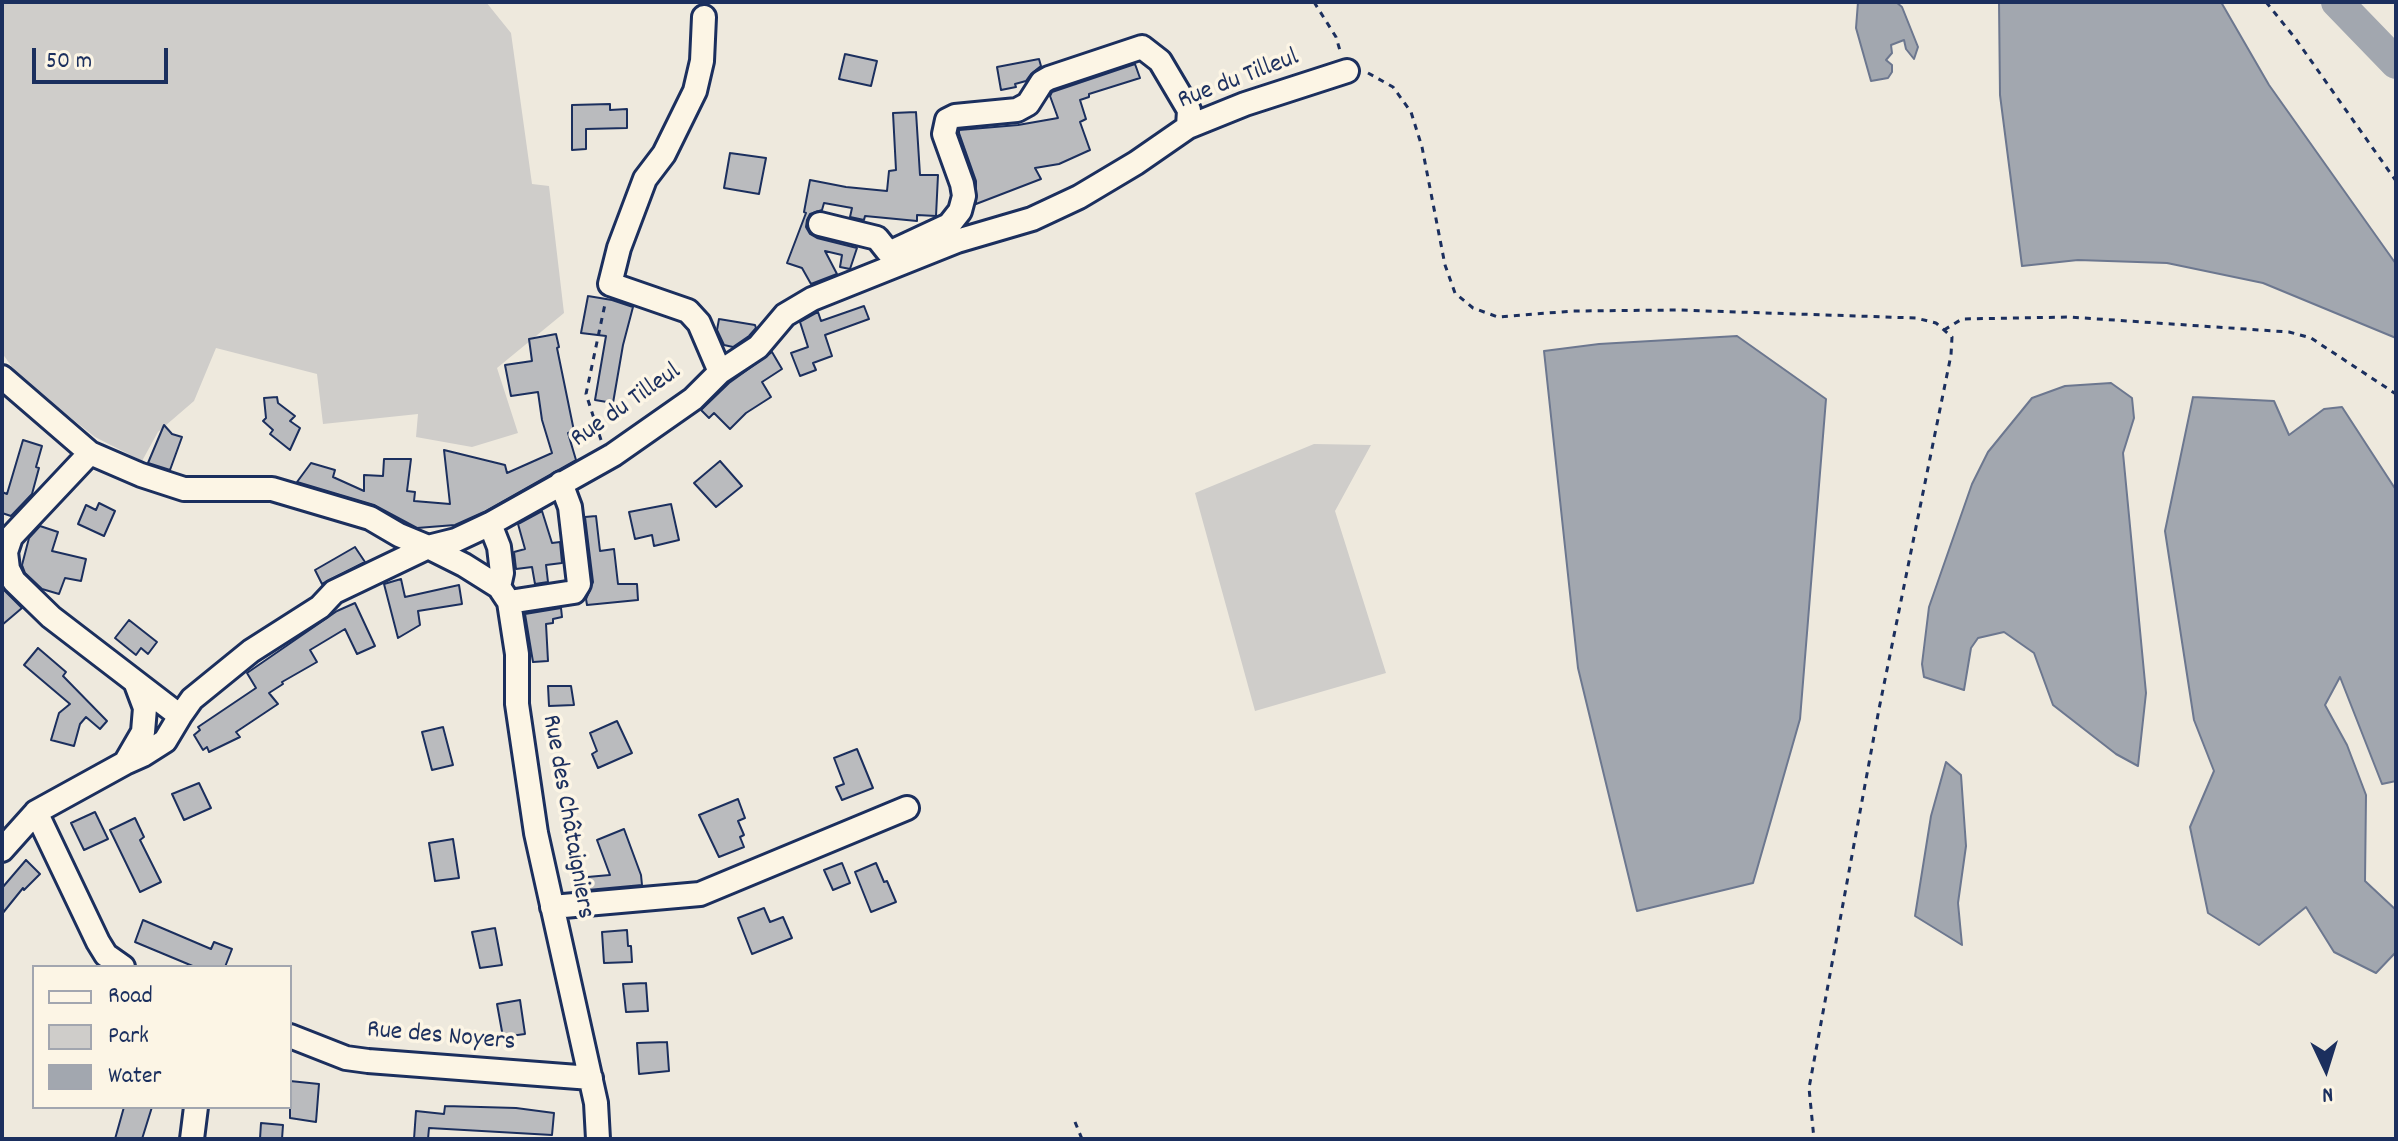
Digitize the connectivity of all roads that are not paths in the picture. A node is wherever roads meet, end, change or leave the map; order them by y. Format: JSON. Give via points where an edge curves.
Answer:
{"nodes":[{"id":1,"x":704,"y":17,"type":"dead end"},
{"id":2,"x":1347,"y":71,"type":"road end"},
{"id":3,"x":1188,"y":127,"type":"junction"},
{"id":4,"x":820,"y":224,"type":"dead end"},
{"id":5,"x":894,"y":259,"type":"junction"},
{"id":6,"x":720,"y":372,"type":"junction"},
{"id":7,"x":2,"y":377,"type":"edge"},
{"id":8,"x":90,"y":453,"type":"junction"},
{"id":9,"x":561,"y":483,"type":"junction"},
{"id":10,"x":490,"y":524,"type":"junction"},
{"id":11,"x":428,"y":547,"type":"junction"},
{"id":12,"x":4,"y":550,"type":"edge"},
{"id":13,"x":504,"y":594,"type":"junction"},
{"id":14,"x":136,"y":682,"type":"junction"},
{"id":15,"x":180,"y":716,"type":"junction"},
{"id":16,"x":125,"y":763,"type":"junction"},
{"id":17,"x":907,"y":808,"type":"dead end"},
{"id":18,"x":36,"y":812,"type":"junction"},
{"id":19,"x":2,"y":850,"type":"edge"},
{"id":20,"x":552,"y":907,"type":"junction"},
{"id":21,"x":120,"y":965,"type":"edge"},
{"id":22,"x":292,"y":1037,"type":"edge"},
{"id":23,"x":591,"y":1078,"type":"junction"},
{"id":24,"x":196,"y":1109,"type":"edge"},
{"id":25,"x":192,"y":1139,"type":"edge"},
{"id":26,"x":598,"y":1139,"type":"edge"}],
"edges":[{"from":1,"to":6,"type":"street","via":[[695,91],[664,154],[645,179],[610,284],[688,311],[699,323]]},
{"from":2,"to":3,"type":"street","name":"Rue du Tilleul"},
{"from":3,"to":5,"type":"street","name":"Rue du Tilleul","via":[[1125,170],[1044,214]]},
{"from":3,"to":5,"type":"street","via":[[1189,110],[1160,61],[1142,47],[1049,78],[1017,110],[955,116],[947,120],[944,134],[962,184],[960,211],[949,225]]},
{"from":4,"to":5,"type":"street","via":[[877,238]]},
{"from":5,"to":6,"type":"street","name":"Rue du Tilleul","via":[[785,315],[758,347]]},
{"from":6,"to":9,"type":"street","name":"Rue du Tilleul","via":[[693,399],[608,458]]},
{"from":7,"to":8,"type":"street"},
{"from":8,"to":11,"type":"street","via":[[184,489],[272,489],[370,518]]},
{"from":8,"to":12,"type":"street"},
{"from":9,"to":10,"type":"street","name":"Rue du Tilleul"},
{"from":9,"to":13,"type":"street","via":[[570,507],[579,584],[574,592]]},
{"from":10,"to":11,"type":"street","name":"Rue du Tilleul"},
{"from":10,"to":13,"type":"street","name":"Rue des Châtaigniers","via":[[499,547]]},
{"from":11,"to":13,"type":"street","via":[[480,574]]},
{"from":11,"to":15,"type":"street","name":"Rue du Tilleul","via":[[334,592],[239,661],[192,699]]},
{"from":12,"to":14,"type":"street","via":[[14,581],[51,617]]},
{"from":13,"to":20,"type":"street","name":"Rue des Châtaigniers","via":[[517,654],[517,704],[536,833]]},
{"from":14,"to":15,"type":"street"},
{"from":14,"to":16,"type":"street","via":[[145,708],[143,732]]},
{"from":15,"to":16,"type":"street","name":"Rue du Tilleul","via":[[165,741]]},
{"from":16,"to":18,"type":"street","name":"Rue du Tilleul"},
{"from":17,"to":20,"type":"street","via":[[700,894]]},
{"from":18,"to":19,"type":"street","name":"Rue du Tilleul"},
{"from":18,"to":21,"type":"street","via":[[98,942]]},
{"from":20,"to":23,"type":"street","name":"Rue des Châtaigniers"},
{"from":22,"to":23,"type":"street","name":"Rue des Noyers","via":[[346,1058]]},
{"from":23,"to":26,"type":"street","name":"Rue des Châtaigniers"},
{"from":24,"to":25,"type":"street"}]}
